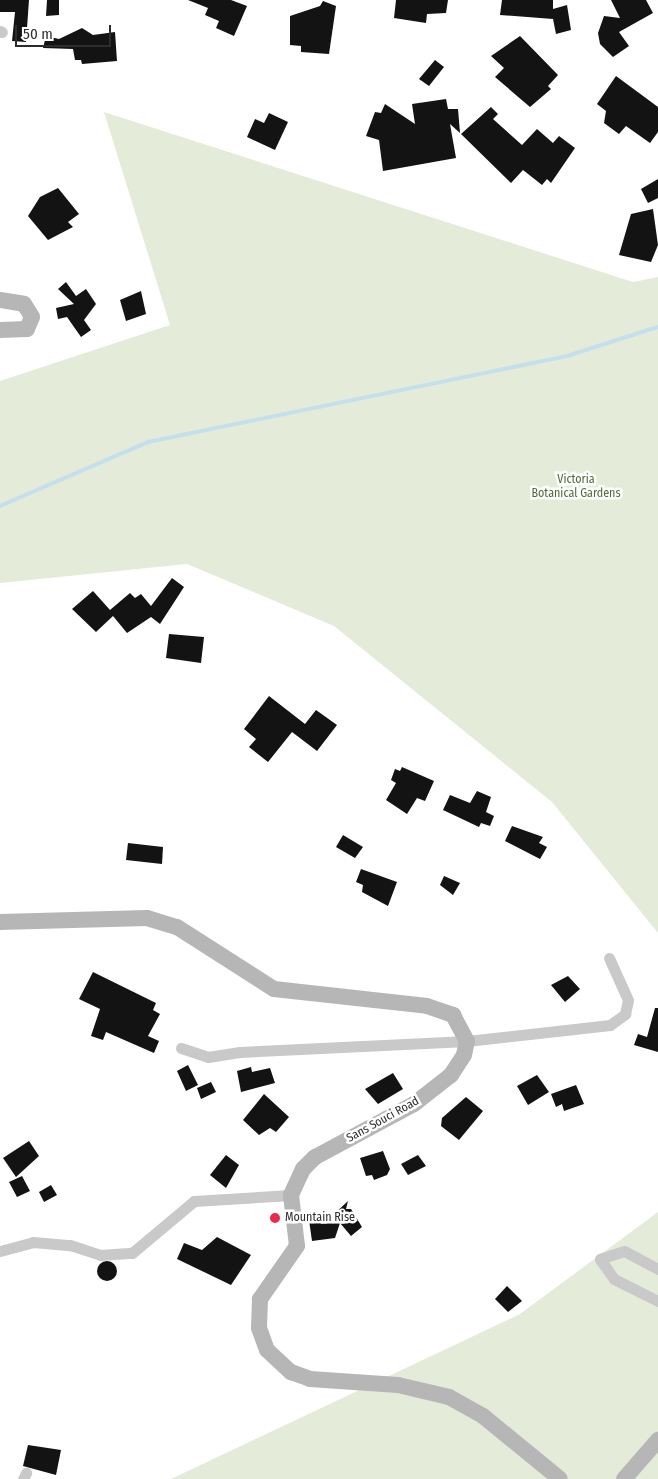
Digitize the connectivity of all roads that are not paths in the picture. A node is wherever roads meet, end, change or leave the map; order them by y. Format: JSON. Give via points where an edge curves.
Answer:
{"nodes":[{"id":1,"x":0,"y":300,"type":"edge"},
{"id":2,"x":0,"y":330,"type":"edge"},
{"id":3,"x":0,"y":922,"type":"edge"},
{"id":4,"x":609,"y":958,"type":"dead end"},
{"id":5,"x":467,"y":1041,"type":"junction"},
{"id":6,"x":182,"y":1048,"type":"dead end"},
{"id":7,"x":291,"y":1195,"type":"junction"},
{"id":8,"x":0,"y":1251,"type":"edge"},
{"id":9,"x":658,"y":1269,"type":"edge"},
{"id":10,"x":658,"y":1300,"type":"edge"},
{"id":11,"x":658,"y":1440,"type":"edge"},
{"id":12,"x":560,"y":1479,"type":"edge"},
{"id":13,"x":624,"y":1479,"type":"edge"}],
"edges":[{"from":1,"to":2,"type":"main road","via":[[24,304],[32,317],[27,329]]},
{"from":3,"to":5,"type":"main road","via":[[147,918],[177,927],[274,989],[445,1009],[460,1022]]},
{"from":4,"to":5,"type":"street","via":[[628,1000],[618,1020],[598,1027]]},
{"from":5,"to":6,"type":"street","via":[[240,1052],[208,1057]]},
{"from":5,"to":7,"type":"main road","name":"Sans Souci Road","via":[[459,1064],[444,1081],[414,1104],[315,1157],[303,1169]]},
{"from":7,"to":8,"type":"street","via":[[194,1201],[132,1253],[100,1255],[70,1245],[33,1242]]},
{"from":7,"to":12,"type":"main road","via":[[297,1246],[257,1308],[261,1336],[277,1362],[310,1379],[398,1385],[449,1398],[483,1416]]},
{"from":9,"to":10,"type":"street","via":[[624,1251],[600,1259],[614,1279]]},
{"from":11,"to":13,"type":"main road"}]}
